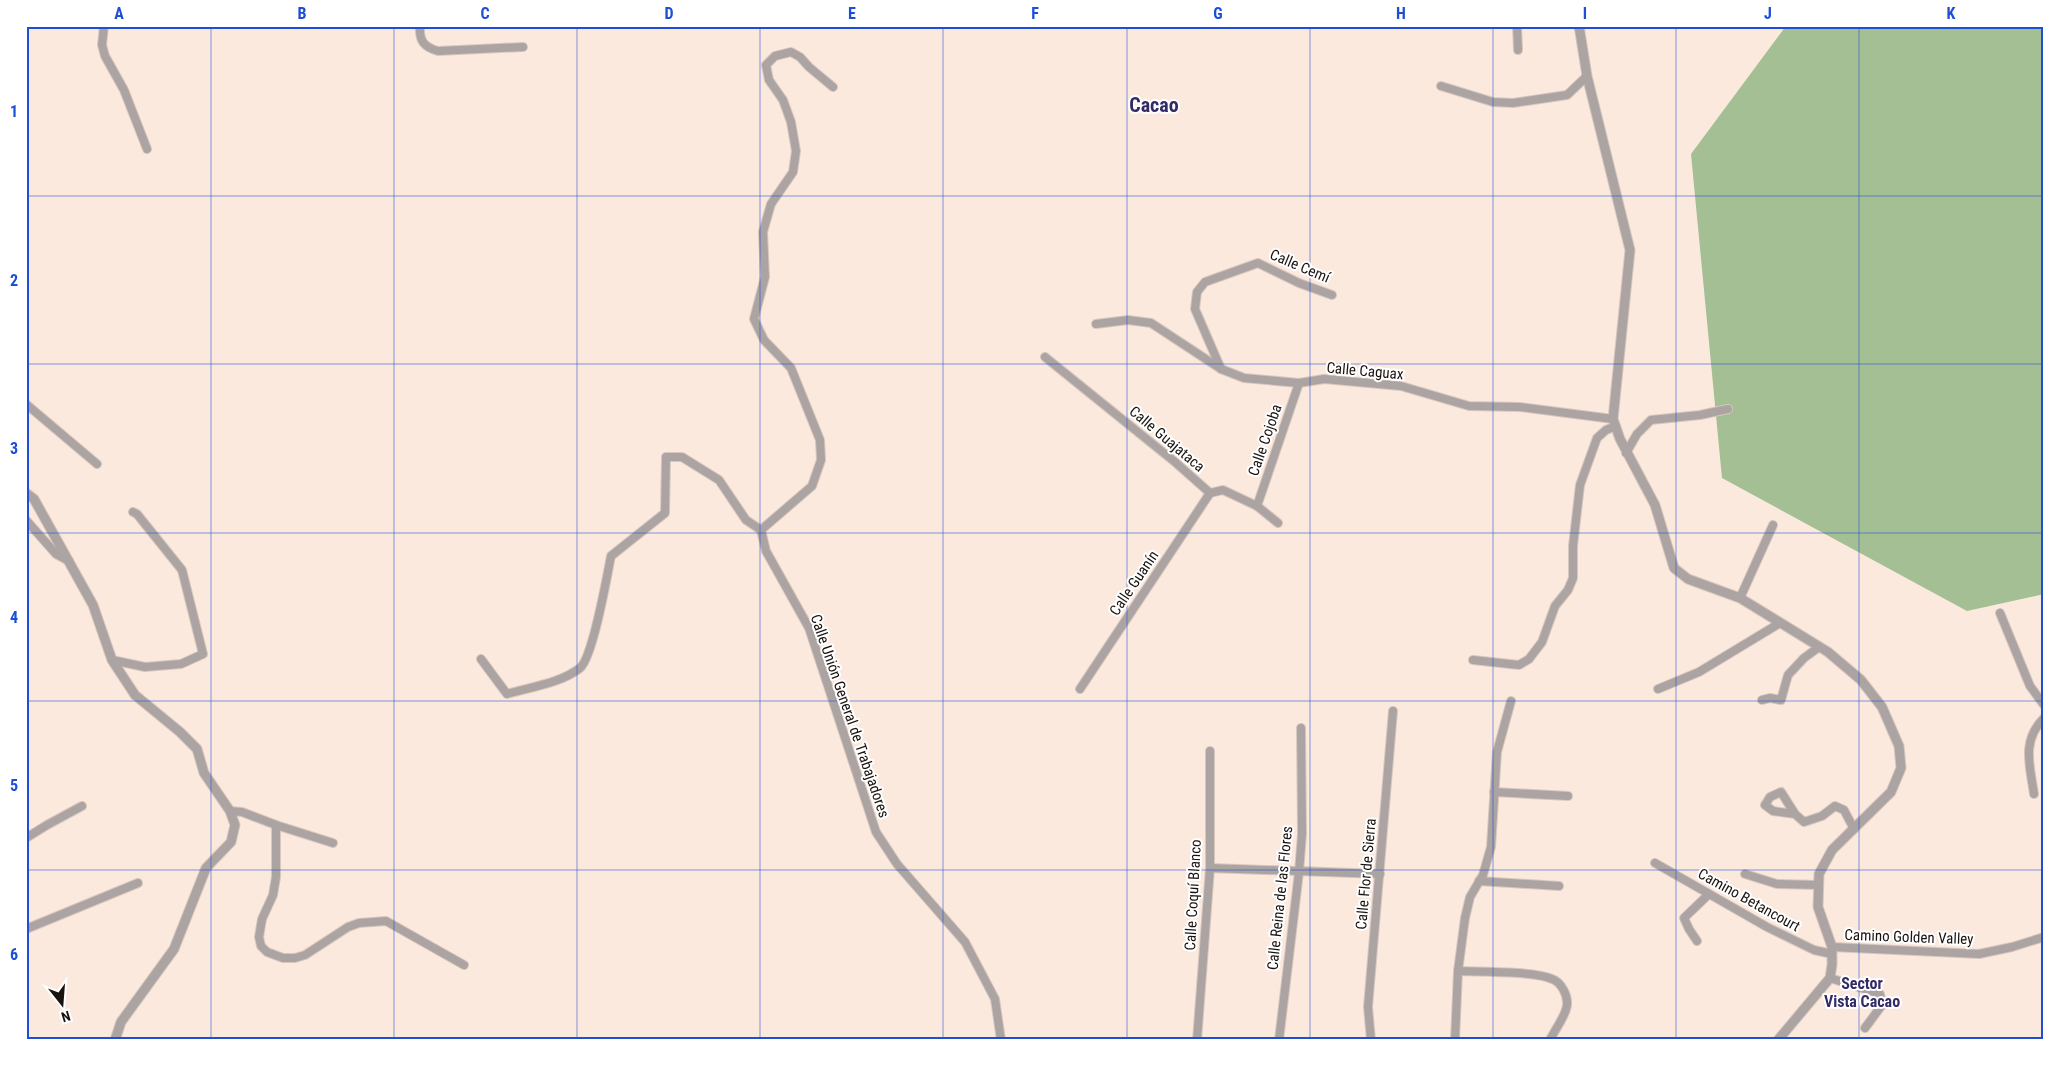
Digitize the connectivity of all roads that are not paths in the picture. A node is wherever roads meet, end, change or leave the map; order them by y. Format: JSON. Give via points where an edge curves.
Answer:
{"nodes":[{"id":1,"x":104,"y":26,"type":"edge"},
{"id":2,"x":420,"y":26,"type":"edge"},
{"id":3,"x":1517,"y":26,"type":"edge"},
{"id":4,"x":1578,"y":26,"type":"edge"},
{"id":5,"x":523,"y":47,"type":"dead end"},
{"id":6,"x":1518,"y":50,"type":"dead end"},
{"id":7,"x":1588,"y":76,"type":"junction"},
{"id":8,"x":1441,"y":86,"type":"dead end"},
{"id":9,"x":833,"y":87,"type":"dead end"},
{"id":10,"x":147,"y":149,"type":"dead end"},
{"id":11,"x":1332,"y":295,"type":"dead end"},
{"id":12,"x":1096,"y":324,"type":"dead end"},
{"id":13,"x":1045,"y":357,"type":"dead end"},
{"id":14,"x":1221,"y":369,"type":"junction"},
{"id":15,"x":1299,"y":383,"type":"junction"},
{"id":16,"x":26,"y":404,"type":"edge"},
{"id":17,"x":1728,"y":409,"type":"dead end"},
{"id":18,"x":1614,"y":423,"type":"junction"},
{"id":19,"x":1626,"y":453,"type":"junction"},
{"id":20,"x":97,"y":464,"type":"dead end"},
{"id":21,"x":26,"y":493,"type":"edge"},
{"id":22,"x":1210,"y":493,"type":"junction"},
{"id":23,"x":1257,"y":506,"type":"junction"},
{"id":24,"x":133,"y":512,"type":"dead end"},
{"id":25,"x":26,"y":520,"type":"edge"},
{"id":26,"x":1278,"y":524,"type":"dead end"},
{"id":27,"x":1773,"y":525,"type":"dead end"},
{"id":28,"x":761,"y":530,"type":"junction"},
{"id":29,"x":69,"y":561,"type":"junction"},
{"id":30,"x":1740,"y":598,"type":"junction"},
{"id":31,"x":2000,"y":613,"type":"dead end"},
{"id":32,"x":1780,"y":623,"type":"junction"},
{"id":33,"x":1819,"y":647,"type":"junction"},
{"id":34,"x":481,"y":659,"type":"dead end"},
{"id":35,"x":112,"y":660,"type":"junction"},
{"id":36,"x":1473,"y":660,"type":"dead end"},
{"id":37,"x":1080,"y":689,"type":"dead end"},
{"id":38,"x":1658,"y":689,"type":"dead end"},
{"id":39,"x":1762,"y":700,"type":"dead end"},
{"id":40,"x":1511,"y":701,"type":"dead end"},
{"id":41,"x":2044,"y":705,"type":"edge"},
{"id":42,"x":1393,"y":711,"type":"dead end"},
{"id":43,"x":2044,"y":718,"type":"edge"},
{"id":44,"x":1301,"y":728,"type":"dead end"},
{"id":45,"x":1210,"y":751,"type":"dead end"},
{"id":46,"x":1494,"y":792,"type":"junction"},
{"id":47,"x":2034,"y":794,"type":"dead end"},
{"id":48,"x":1568,"y":796,"type":"dead end"},
{"id":49,"x":82,"y":806,"type":"dead end"},
{"id":50,"x":230,"y":811,"type":"junction"},
{"id":51,"x":1795,"y":814,"type":"dead end"},
{"id":52,"x":276,"y":825,"type":"junction"},
{"id":53,"x":1854,"y":829,"type":"junction"},
{"id":54,"x":26,"y":838,"type":"edge"},
{"id":55,"x":333,"y":843,"type":"dead end"},
{"id":56,"x":1655,"y":863,"type":"dead end"},
{"id":57,"x":1210,"y":868,"type":"junction"},
{"id":58,"x":1299,"y":872,"type":"junction"},
{"id":59,"x":1380,"y":874,"type":"junction"},
{"id":60,"x":1745,"y":874,"type":"dead end"},
{"id":61,"x":1479,"y":881,"type":"junction"},
{"id":62,"x":138,"y":883,"type":"dead end"},
{"id":63,"x":1818,"y":885,"type":"junction"},
{"id":64,"x":1559,"y":886,"type":"dead end"},
{"id":65,"x":1709,"y":894,"type":"junction"},
{"id":66,"x":26,"y":929,"type":"edge"},
{"id":67,"x":2044,"y":937,"type":"edge"},
{"id":68,"x":1697,"y":941,"type":"dead end"},
{"id":69,"x":1832,"y":951,"type":"junction"},
{"id":70,"x":464,"y":965,"type":"dead end"},
{"id":71,"x":1458,"y":971,"type":"junction"},
{"id":72,"x":1830,"y":978,"type":"junction"},
{"id":73,"x":1865,"y":1028,"type":"dead end"},
{"id":74,"x":116,"y":1040,"type":"edge"},
{"id":75,"x":1000,"y":1040,"type":"edge"},
{"id":76,"x":1197,"y":1040,"type":"edge"},
{"id":77,"x":1278,"y":1040,"type":"edge"},
{"id":78,"x":1371,"y":1040,"type":"edge"},
{"id":79,"x":1455,"y":1040,"type":"edge"},
{"id":80,"x":1550,"y":1040,"type":"edge"},
{"id":81,"x":1778,"y":1040,"type":"edge"}],
"edges":[{"from":1,"to":10,"type":"street","via":[[102,46],[105,56],[124,90]]},
{"from":2,"to":5,"type":"street","via":[[419,36],[423,42],[428,48],[438,51]]},
{"from":3,"to":6,"type":"street"},
{"from":4,"to":7,"type":"street"},
{"from":7,"to":8,"type":"street","via":[[1567,95],[1513,103],[1493,102]]},
{"from":7,"to":18,"type":"street","via":[[1630,250]]},
{"from":9,"to":28,"type":"street","via":[[791,52],[775,56],[766,65],[769,80],[783,100],[791,122],[796,151],[793,172],[771,204],[763,232],[764,277],[754,319],[764,340],[791,368],[820,440],[821,460],[812,486]]},
{"from":11,"to":14,"type":"street","name":"Calle Cemí","via":[[1258,263],[1206,282],[1197,292],[1195,309]]},
{"from":12,"to":14,"type":"street","name":"Calle Caguax","via":[[1128,320],[1151,323]]},
{"from":13,"to":22,"type":"street","name":"Calle Guajataca"},
{"from":14,"to":15,"type":"street","name":"Calle Caguax","via":[[1244,378]]},
{"from":15,"to":18,"type":"street","name":"Calle Caguax","via":[[1324,379],[1401,386],[1470,406],[1520,406]]},
{"from":15,"to":23,"type":"street","name":"Calle Cojoba"},
{"from":16,"to":20,"type":"street"},
{"from":17,"to":19,"type":"street","via":[[1651,420],[1637,434]]},
{"from":18,"to":19,"type":"street"},
{"from":18,"to":36,"type":"street","via":[[1597,438],[1580,485],[1573,578],[1555,606],[1542,642],[1519,666]]},
{"from":19,"to":30,"type":"street","via":[[1655,505],[1674,568],[1688,579]]},
{"from":21,"to":29,"type":"street","via":[[34,499]]},
{"from":22,"to":23,"type":"street","name":"Calle Guajataca","via":[[1223,490]]},
{"from":22,"to":37,"type":"street","name":"Calle Guanín"},
{"from":23,"to":26,"type":"street","name":"Calle Guajataca"},
{"from":24,"to":35,"type":"street","via":[[138,514],[182,570],[202,654],[181,664],[163,666],[140,667]]},
{"from":25,"to":29,"type":"street","via":[[56,554]]},
{"from":27,"to":30,"type":"street"},
{"from":28,"to":34,"type":"street","via":[[746,520],[719,480],[682,457],[666,457],[665,513],[611,556],[582,666],[568,676],[508,694]]},
{"from":28,"to":75,"type":"street","name":"Calle Unión General de Trabajadores","via":[[766,551],[809,628],[876,832],[897,864],[965,942],[995,999]]},
{"from":29,"to":35,"type":"street","via":[[93,605]]},
{"from":30,"to":32,"type":"street"},
{"from":31,"to":41,"type":"street","via":[[2030,686]]},
{"from":32,"to":33,"type":"street"},
{"from":32,"to":38,"type":"street","via":[[1699,672]]},
{"from":33,"to":39,"type":"street","via":[[1788,675],[1781,700]]},
{"from":33,"to":53,"type":"street","via":[[1861,680],[1882,707],[1899,746],[1901,768],[1891,792]]},
{"from":35,"to":50,"type":"street","via":[[135,695],[197,749],[204,773]]},
{"from":40,"to":46,"type":"street","via":[[1497,752]]},
{"from":42,"to":59,"type":"street","name":"Calle Flor de Sierra"},
{"from":43,"to":47,"type":"street","via":[[2032,733],[2028,748]]},
{"from":44,"to":58,"type":"street","name":"Calle Reina de las Flores"},
{"from":45,"to":57,"type":"street","name":"Calle Coquí Blanco"},
{"from":46,"to":48,"type":"street"},
{"from":46,"to":61,"type":"street","via":[[1491,847]]},
{"from":49,"to":54,"type":"street"},
{"from":50,"to":52,"type":"street","via":[[242,812]]},
{"from":50,"to":74,"type":"street","via":[[235,826],[231,842],[206,868],[174,949],[120,1022]]},
{"from":51,"to":53,"type":"street","via":[[1804,822],[1822,816],[1835,806],[1844,810]]},
{"from":52,"to":55,"type":"street"},
{"from":52,"to":70,"type":"street","via":[[276,877],[259,937],[267,952],[282,958],[295,958],[348,927],[386,921]]},
{"from":53,"to":63,"type":"street","via":[[1832,850],[1819,874]]},
{"from":56,"to":65,"type":"street","name":"Camino Betancourt"},
{"from":57,"to":58,"type":"street"},
{"from":57,"to":76,"type":"street","name":"Calle Coquí Blanco"},
{"from":58,"to":59,"type":"street"},
{"from":58,"to":77,"type":"street","name":"Calle Reina de las Flores"},
{"from":59,"to":78,"type":"street","name":"Calle Flor de Sierra","via":[[1368,1008]]},
{"from":60,"to":63,"type":"street","via":[[1777,884]]},
{"from":61,"to":64,"type":"street"},
{"from":61,"to":71,"type":"street","via":[[1470,896]]},
{"from":62,"to":66,"type":"street"},
{"from":63,"to":69,"type":"street","via":[[1818,907]]},
{"from":65,"to":68,"type":"street","via":[[1684,918]]},
{"from":65,"to":69,"type":"street","name":"Camino Betancourt","via":[[1767,928],[1814,950]]},
{"from":67,"to":69,"type":"street","name":"Camino Golden Valley","via":[[1979,954]]},
{"from":69,"to":72,"type":"street"},
{"from":71,"to":79,"type":"street"},
{"from":71,"to":80,"type":"street","via":[[1553,979],[1565,993],[1567,1003]]},
{"from":72,"to":73,"type":"street","via":[[1880,994],[1882,1005]]},
{"from":72,"to":81,"type":"street"}]}
